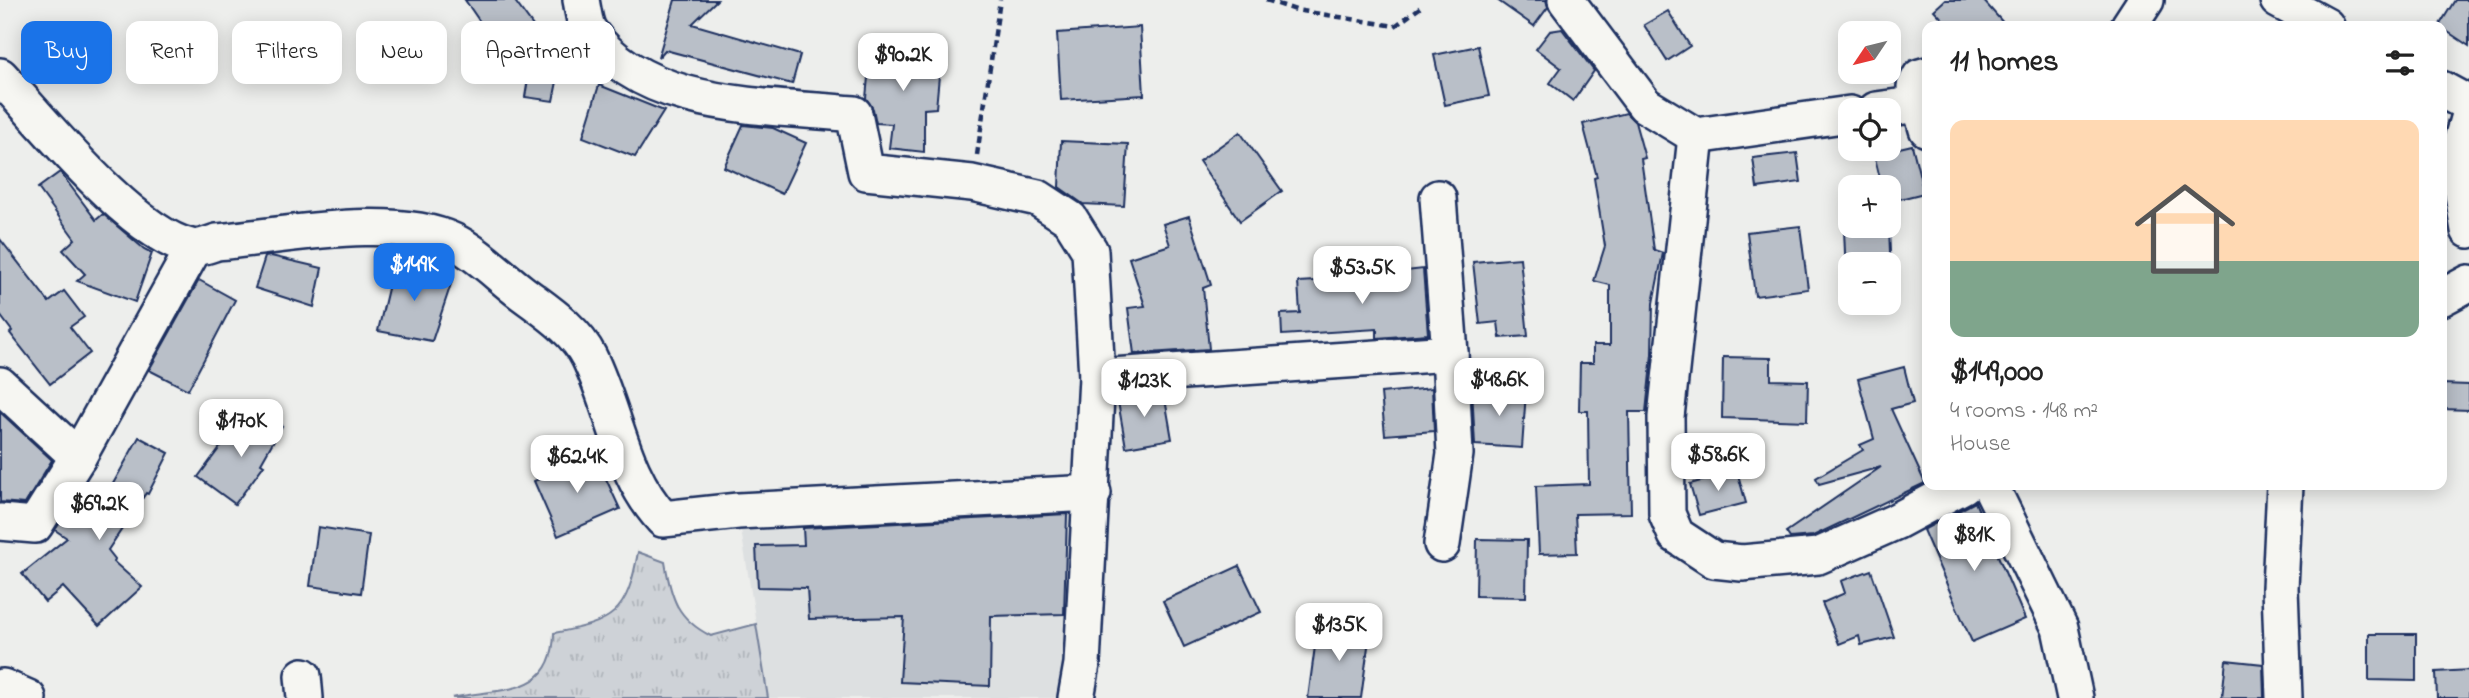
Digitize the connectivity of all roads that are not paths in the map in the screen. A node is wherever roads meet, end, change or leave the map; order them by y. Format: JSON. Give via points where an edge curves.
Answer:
{"nodes":[{"id":1,"x":581,"y":0,"type":"edge"},
{"id":2,"x":1566,"y":0,"type":"edge"},
{"id":3,"x":2146,"y":0,"type":"edge"},
{"id":4,"x":2278,"y":0,"type":"edge"},
{"id":5,"x":2132,"y":21,"type":"edge"},
{"id":6,"x":2317,"y":21,"type":"edge"},
{"id":7,"x":0,"y":76,"type":"edge"},
{"id":8,"x":2447,"y":92,"type":"edge"},
{"id":9,"x":1922,"y":103,"type":"edge"},
{"id":10,"x":2469,"y":104,"type":"edge"},
{"id":11,"x":1901,"y":106,"type":"edge"},
{"id":12,"x":2469,"y":115,"type":"edge"},
{"id":13,"x":1838,"y":116,"type":"edge"},
{"id":14,"x":1696,"y":136,"type":"junction"},
{"id":15,"x":1438,"y":198,"type":"dead end"},
{"id":16,"x":2469,"y":230,"type":"edge"},
{"id":17,"x":194,"y":248,"type":"junction"},
{"id":18,"x":2469,"y":283,"type":"edge"},
{"id":19,"x":2447,"y":295,"type":"edge"},
{"id":20,"x":1450,"y":354,"type":"junction"},
{"id":21,"x":1097,"y":377,"type":"junction"},
{"id":22,"x":0,"y":385,"type":"edge"},
{"id":23,"x":78,"y":457,"type":"junction"},
{"id":24,"x":1955,"y":490,"type":"edge"},
{"id":25,"x":1992,"y":490,"type":"edge"},
{"id":26,"x":2285,"y":490,"type":"edge"},
{"id":27,"x":1093,"y":493,"type":"junction"},
{"id":28,"x":0,"y":522,"type":"edge"},
{"id":29,"x":1442,"y":544,"type":"dead end"},
{"id":30,"x":1076,"y":698,"type":"edge"},
{"id":31,"x":2075,"y":698,"type":"edge"},
{"id":32,"x":2284,"y":698,"type":"edge"}],
"edges":[{"from":1,"to":21,"type":"street","via":[[587,29],[625,69],[683,96],[854,114],[866,172],[972,183],[1038,198],[1070,219],[1090,251]]},
{"from":2,"to":14,"type":"street","via":[[1645,105]]},
{"from":3,"to":5,"type":"street"},
{"from":4,"to":6,"type":"street"},
{"from":7,"to":17,"type":"street","via":[[115,198],[163,236]]},
{"from":8,"to":10,"type":"street"},
{"from":9,"to":11,"type":"street"},
{"from":12,"to":16,"type":"street","via":[[2457,158]]},
{"from":13,"to":14,"type":"street"},
{"from":14,"to":24,"type":"street","via":[[1666,418],[1667,514],[1676,535],[1714,560],[1742,563],[1818,556]]},
{"from":15,"to":20,"type":"street"},
{"from":17,"to":23,"type":"street"},
{"from":17,"to":27,"type":"street","via":[[396,226],[454,241],[563,324],[588,354],[623,453],[645,499],[663,519]]},
{"from":18,"to":19,"type":"street"},
{"from":20,"to":21,"type":"street"},
{"from":20,"to":29,"type":"street","via":[[1455,454]]},
{"from":21,"to":27,"type":"street"},
{"from":22,"to":23,"type":"street"},
{"from":23,"to":28,"type":"street","via":[[35,525]]},
{"from":25,"to":31,"type":"street","via":[[2060,628]]},
{"from":26,"to":32,"type":"street","via":[[2280,588]]},
{"from":27,"to":30,"type":"street","via":[[1083,664]]}]}
